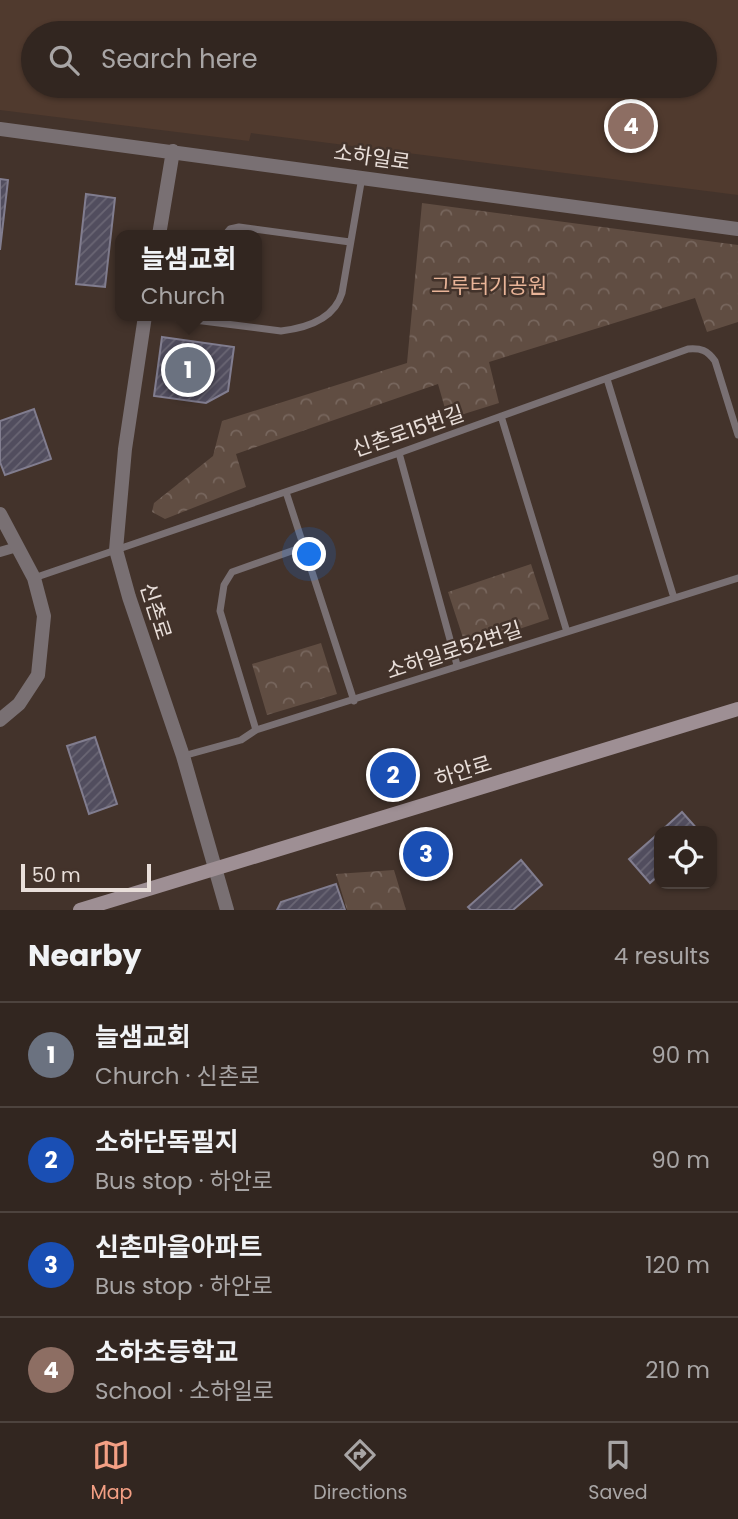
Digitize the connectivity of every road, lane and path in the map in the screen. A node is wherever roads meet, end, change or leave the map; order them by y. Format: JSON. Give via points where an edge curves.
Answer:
{"nodes":[{"id":1,"x":0,"y":129,"type":"edge"},
{"id":2,"x":173,"y":151,"type":"junction"},
{"id":3,"x":362,"y":176,"type":"junction"},
{"id":4,"x":738,"y":229,"type":"edge"},
{"id":5,"x":160,"y":230,"type":"edge"},
{"id":6,"x":229,"y":230,"type":"edge"},
{"id":7,"x":261,"y":230,"type":"edge"},
{"id":8,"x":262,"y":230,"type":"edge"},
{"id":9,"x":349,"y":242,"type":"junction"},
{"id":10,"x":144,"y":321,"type":"edge"},
{"id":11,"x":224,"y":321,"type":"edge"},
{"id":12,"x":607,"y":379,"type":"junction"},
{"id":13,"x":502,"y":416,"type":"junction"},
{"id":14,"x":738,"y":435,"type":"edge"},
{"id":15,"x":400,"y":453,"type":"junction"},
{"id":16,"x":286,"y":492,"type":"junction"},
{"id":17,"x":0,"y":514,"type":"edge"},
{"id":18,"x":17,"y":547,"type":"junction"},
{"id":19,"x":303,"y":547,"type":"junction"},
{"id":20,"x":116,"y":550,"type":"junction"},
{"id":21,"x":0,"y":552,"type":"edge"},
{"id":22,"x":738,"y":578,"type":"edge"},
{"id":23,"x":34,"y":579,"type":"junction"},
{"id":24,"x":674,"y":598,"type":"junction"},
{"id":25,"x":567,"y":632,"type":"junction"},
{"id":26,"x":457,"y":665,"type":"junction"},
{"id":27,"x":354,"y":701,"type":"junction"},
{"id":28,"x":738,"y":709,"type":"edge"},
{"id":29,"x":0,"y":720,"type":"edge"},
{"id":30,"x":256,"y":730,"type":"junction"},
{"id":31,"x":183,"y":757,"type":"junction"},
{"id":32,"x":216,"y":869,"type":"junction"},
{"id":33,"x":80,"y":910,"type":"edge"},
{"id":34,"x":227,"y":910,"type":"edge"}],
"edges":[{"from":1,"to":2,"type":"street","name":"소하일로"},
{"from":2,"to":3,"type":"street","name":"소하일로"},
{"from":2,"to":5,"type":"street"},
{"from":3,"to":4,"type":"street","name":"소하일로"},
{"from":3,"to":9,"type":"lane"},
{"from":6,"to":7,"type":"lane"},
{"from":8,"to":9,"type":"lane"},
{"from":9,"to":11,"type":"lane","via":[[338,307],[329,315],[281,331]]},
{"from":10,"to":20,"type":"street","name":"신촌로"},
{"from":12,"to":13,"type":"lane","name":"신촌로15번길"},
{"from":12,"to":14,"type":"lane","name":"신촌로15번길","via":[[700,348],[715,361]]},
{"from":12,"to":24,"type":"lane"},
{"from":13,"to":15,"type":"lane","name":"신촌로15번길"},
{"from":13,"to":25,"type":"lane"},
{"from":15,"to":16,"type":"lane","name":"신촌로15번길"},
{"from":15,"to":26,"type":"lane"},
{"from":16,"to":19,"type":"lane"},
{"from":16,"to":20,"type":"lane","name":"신촌로15번길"},
{"from":17,"to":18,"type":"street"},
{"from":18,"to":21,"type":"street"},
{"from":18,"to":23,"type":"street"},
{"from":19,"to":27,"type":"lane"},
{"from":19,"to":30,"type":"lane","via":[[232,572],[222,592],[220,611]]},
{"from":20,"to":23,"type":"lane","name":"신촌로15번길"},
{"from":20,"to":31,"type":"street","name":"신촌로"},
{"from":22,"to":24,"type":"lane","name":"소하일로52번길"},
{"from":23,"to":29,"type":"street","via":[[44,617],[38,675],[19,704]]},
{"from":24,"to":25,"type":"lane","name":"소하일로52번길"},
{"from":25,"to":26,"type":"lane","name":"소하일로52번길"},
{"from":26,"to":27,"type":"lane","name":"소하일로52번길"},
{"from":27,"to":30,"type":"lane","name":"소하일로52번길"},
{"from":28,"to":32,"type":"main road","name":"하안로"},
{"from":30,"to":31,"type":"lane","name":"소하일로52번길","via":[[242,740]]},
{"from":31,"to":32,"type":"street","name":"신촌로"},
{"from":32,"to":33,"type":"main road","name":"하안로"},
{"from":32,"to":34,"type":"street","name":"신촌로"}]}
